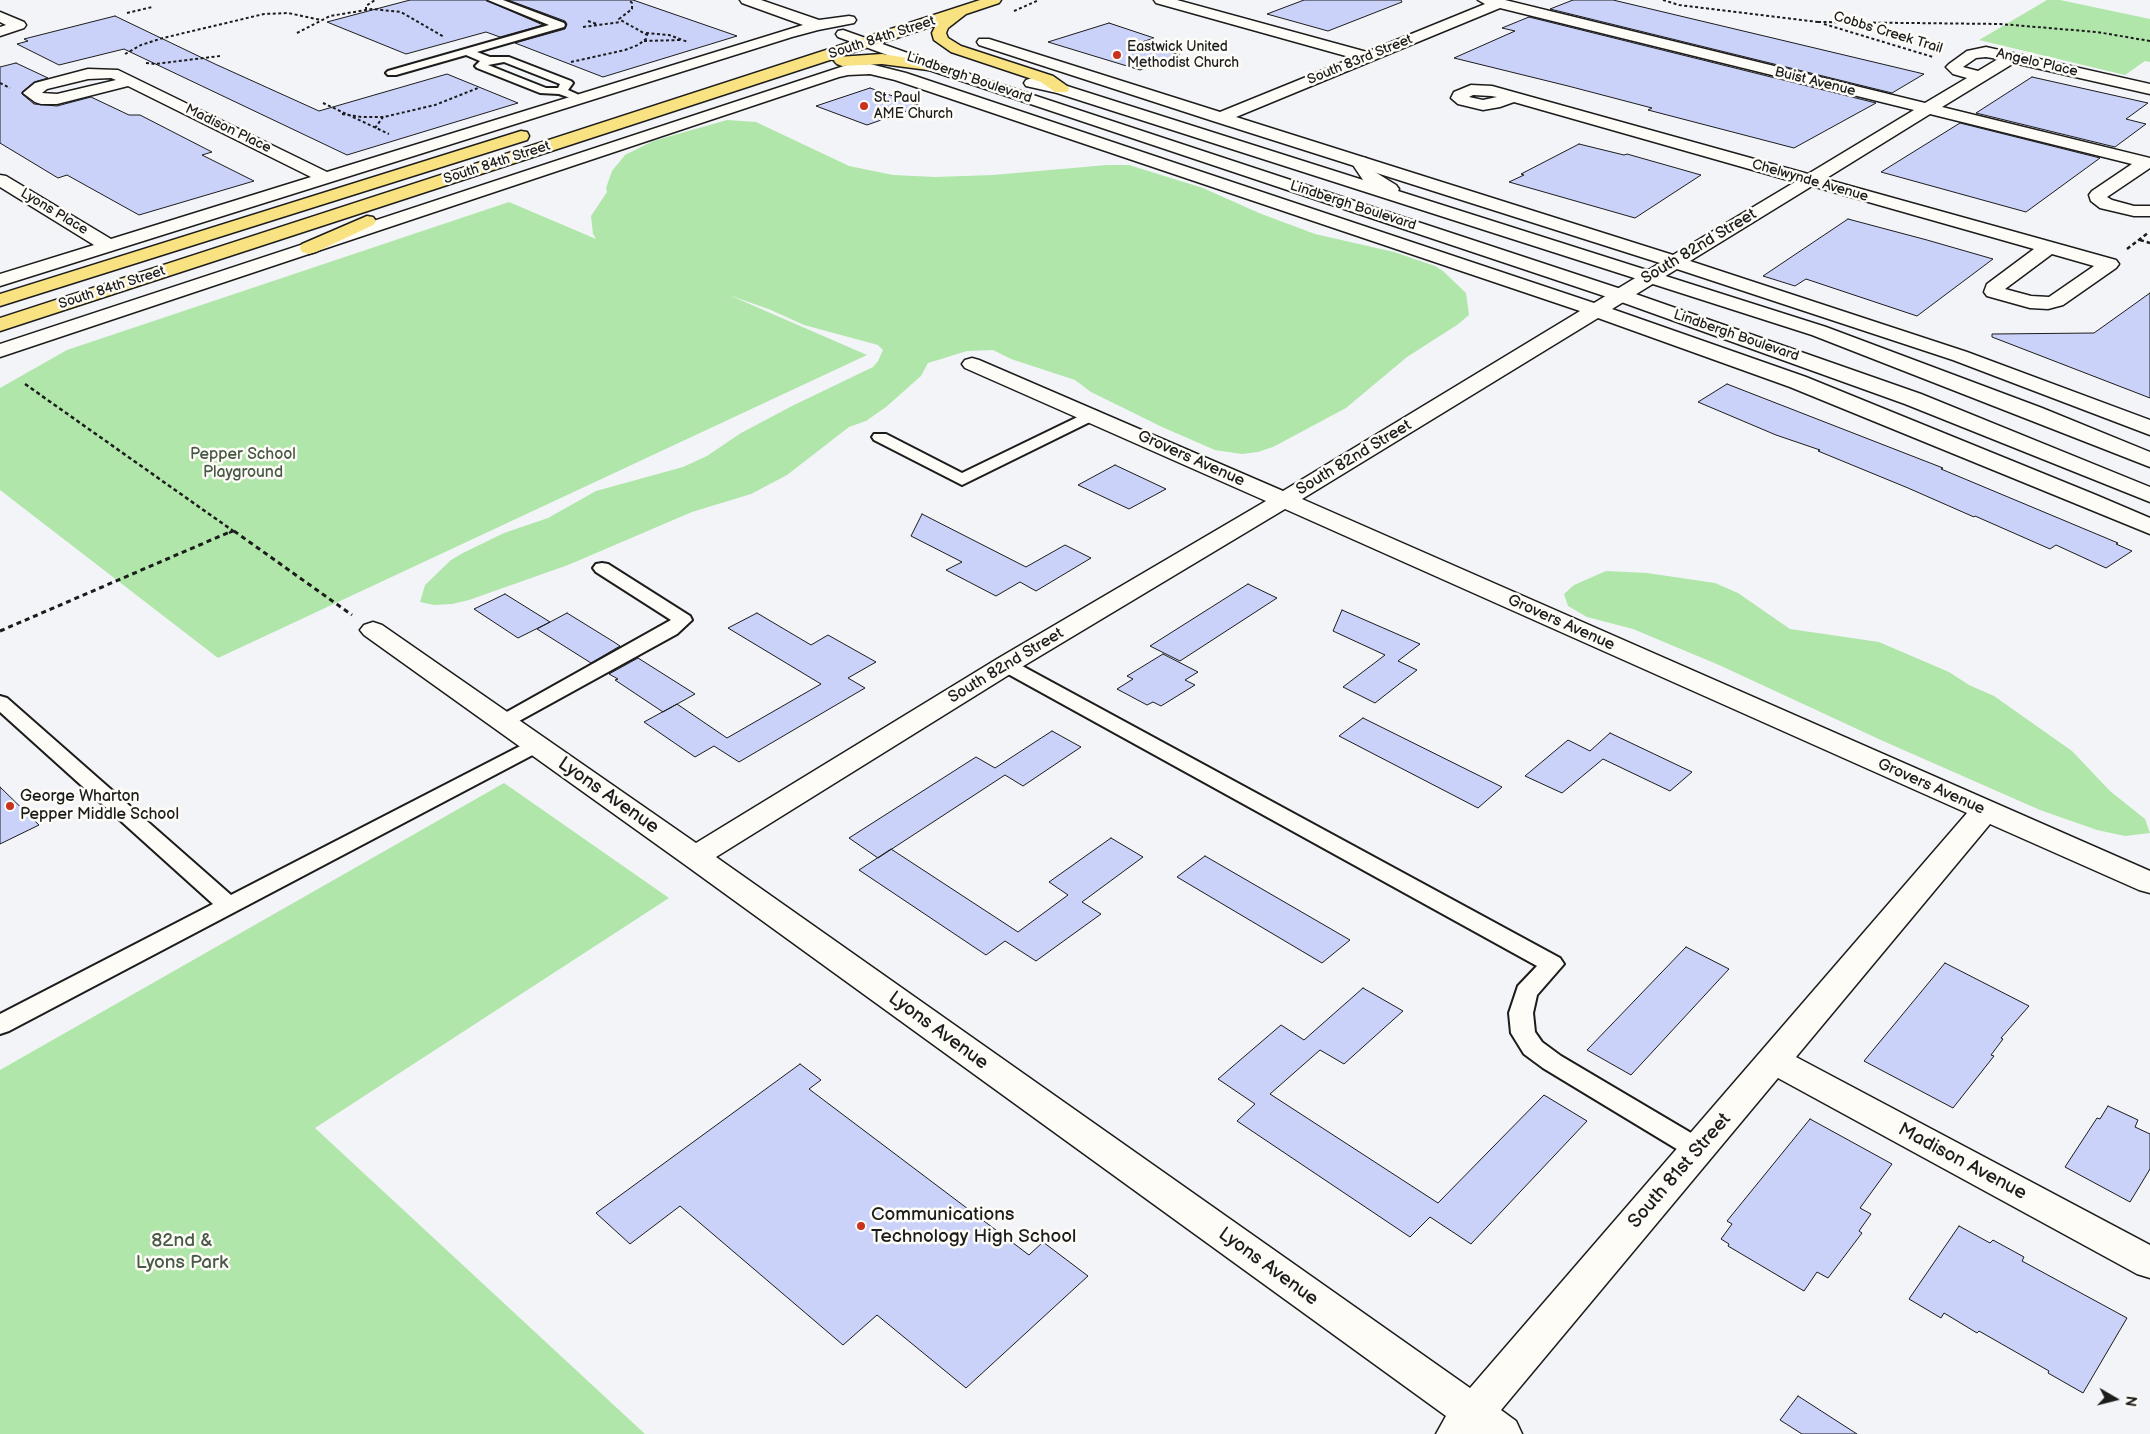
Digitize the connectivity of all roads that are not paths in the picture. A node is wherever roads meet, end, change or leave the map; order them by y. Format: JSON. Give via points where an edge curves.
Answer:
{"nodes":[{"id":1,"x":493,"y":0,"type":"edge"},
{"id":2,"x":747,"y":0,"type":"edge"},
{"id":3,"x":994,"y":0,"type":"edge"},
{"id":4,"x":1165,"y":0,"type":"edge"},
{"id":5,"x":1492,"y":2,"type":"edge"},
{"id":6,"x":962,"y":11,"type":"junction"},
{"id":7,"x":0,"y":16,"type":"edge"},
{"id":8,"x":820,"y":18,"type":"junction"},
{"id":9,"x":854,"y":25,"type":"junction"},
{"id":10,"x":0,"y":32,"type":"edge"},
{"id":11,"x":888,"y":36,"type":"junction"},
{"id":12,"x":984,"y":42,"type":"dead end"},
{"id":13,"x":867,"y":43,"type":"junction"},
{"id":14,"x":799,"y":48,"type":"dead end"},
{"id":15,"x":467,"y":52,"type":"junction"},
{"id":16,"x":1368,"y":57,"type":"junction"},
{"id":17,"x":2012,"y":58,"type":"junction"},
{"id":18,"x":928,"y":65,"type":"junction"},
{"id":19,"x":791,"y":68,"type":"junction"},
{"id":20,"x":870,"y":69,"type":"joint"},
{"id":21,"x":392,"y":73,"type":"dead end"},
{"id":22,"x":1979,"y":76,"type":"junction"},
{"id":23,"x":130,"y":81,"type":"junction"},
{"id":24,"x":1124,"y":86,"type":"junction"},
{"id":25,"x":1061,"y":88,"type":"junction"},
{"id":26,"x":2150,"y":89,"type":"edge"},
{"id":27,"x":1512,"y":97,"type":"dead end"},
{"id":28,"x":579,"y":99,"type":"junction"},
{"id":29,"x":1092,"y":99,"type":"junction"},
{"id":30,"x":1926,"y":109,"type":"junction"},
{"id":31,"x":1219,"y":118,"type":"junction"},
{"id":32,"x":533,"y":132,"type":"dead end"},
{"id":33,"x":1360,"y":162,"type":"junction"},
{"id":34,"x":2148,"y":162,"type":"edge"},
{"id":35,"x":472,"y":171,"type":"junction"},
{"id":36,"x":325,"y":178,"type":"junction"},
{"id":37,"x":0,"y":180,"type":"edge"},
{"id":38,"x":1809,"y":180,"type":"junction"},
{"id":39,"x":1425,"y":206,"type":"junction"},
{"id":40,"x":1359,"y":208,"type":"junction"},
{"id":41,"x":2150,"y":211,"type":"edge"},
{"id":42,"x":1333,"y":222,"type":"junction"},
{"id":43,"x":108,"y":245,"type":"junction"},
{"id":44,"x":2049,"y":247,"type":"junction"},
{"id":45,"x":309,"y":248,"type":"junction"},
{"id":46,"x":1674,"y":262,"type":"junction"},
{"id":47,"x":1648,"y":278,"type":"junction"},
{"id":48,"x":0,"y":280,"type":"edge"},
{"id":49,"x":1620,"y":295,"type":"junction"},
{"id":50,"x":0,"y":300,"type":"edge"},
{"id":51,"x":1596,"y":310,"type":"junction"},
{"id":52,"x":0,"y":325,"type":"edge"},
{"id":53,"x":0,"y":351,"type":"edge"},
{"id":54,"x":1886,"y":357,"type":"junction"},
{"id":55,"x":972,"y":364,"type":"dead end"},
{"id":56,"x":2036,"y":384,"type":"junction"},
{"id":57,"x":1092,"y":415,"type":"junction"},
{"id":58,"x":1958,"y":417,"type":"junction"},
{"id":59,"x":2150,"y":428,"type":"edge"},
{"id":60,"x":880,"y":437,"type":"dead end"},
{"id":61,"x":1981,"y":456,"type":"junction"},
{"id":62,"x":2150,"y":460,"type":"edge"},
{"id":63,"x":2150,"y":495,"type":"edge"},
{"id":64,"x":1284,"y":500,"type":"junction"},
{"id":65,"x":2150,"y":527,"type":"edge"},
{"id":66,"x":602,"y":568,"type":"dead end"},
{"id":67,"x":373,"y":630,"type":"road end"},
{"id":68,"x":1006,"y":665,"type":"junction"},
{"id":69,"x":0,"y":702,"type":"edge"},
{"id":70,"x":503,"y":722,"type":"junction"},
{"id":71,"x":537,"y":745,"type":"junction"},
{"id":72,"x":1985,"y":812,"type":"junction"},
{"id":73,"x":695,"y":857,"type":"junction"},
{"id":74,"x":2150,"y":883,"type":"edge"},
{"id":75,"x":229,"y":906,"type":"junction"},
{"id":76,"x":0,"y":1026,"type":"edge"},
{"id":77,"x":1774,"y":1061,"type":"junction"},
{"id":78,"x":1699,"y":1150,"type":"junction"},
{"id":79,"x":2150,"y":1263,"type":"edge"},
{"id":80,"x":1464,"y":1424,"type":"edge"},
{"id":81,"x":1502,"y":1434,"type":"edge"}],
"edges":[{"from":1,"to":15,"type":"lane","via":[[560,25]]},
{"from":2,"to":8,"type":"street"},
{"from":3,"to":6,"type":"main road","name":"South 84th Street"},
{"from":4,"to":16,"type":"street"},
{"from":5,"to":16,"type":"street","name":"South 83rd Street"},
{"from":5,"to":30,"type":"street","name":"Buist Avenue"},
{"from":6,"to":11,"type":"main road","name":"South 84th Street"},
{"from":6,"to":25,"type":"main road","via":[[942,26],[941,40],[956,49],[1047,79]]},
{"from":7,"to":10,"type":"street","via":[[19,25]]},
{"from":8,"to":9,"type":"street","name":"South 84th Street"},
{"from":8,"to":28,"type":"street","name":"South 84th Street"},
{"from":9,"to":11,"type":"street","name":"Lindbergh Boulevard"},
{"from":9,"to":13,"type":"street","name":"Lindbergh Boulevard"},
{"from":9,"to":14,"type":"main road","name":"South 84th Street"},
{"from":11,"to":13,"type":"main road","name":"South 84th Street"},
{"from":11,"to":25,"type":"street","name":"Lindbergh Boulevard","via":[[1034,84]]},
{"from":12,"to":24,"type":"street","name":"Lindbergh Boulevard"},
{"from":13,"to":18,"type":"street","name":"Lindbergh Boulevard"},
{"from":13,"to":19,"type":"main road","name":"South 84th Street"},
{"from":15,"to":21,"type":"lane"},
{"from":15,"to":28,"type":"lane","via":[[489,60],[481,66],[544,91],[561,91]]},
{"from":16,"to":31,"type":"street","name":"South 83rd Street"},
{"from":17,"to":22,"type":"street","name":"South 82nd Street"},
{"from":17,"to":22,"type":"street","name":"Angelo Place","via":[[1979,52],[1954,69]]},
{"from":17,"to":26,"type":"street","name":"Angelo Place"},
{"from":18,"to":19,"type":"main road","via":[[858,59]]},
{"from":18,"to":40,"type":"street","name":"Lindbergh Boulevard"},
{"from":19,"to":35,"type":"main road","name":"South 84th Street"},
{"from":20,"to":42,"type":"street","name":"Lindbergh Boulevard","via":[[900,76]]},
{"from":20,"to":45,"type":"street","name":"South 84th Street","via":[[833,74]]},
{"from":22,"to":30,"type":"street","name":"South 82nd Street"},
{"from":23,"to":23,"type":"street","name":"Madison Place","via":[[113,73],[98,72],[41,86],[31,93],[41,99],[57,99]]},
{"from":23,"to":36,"type":"street","name":"Madison Place"},
{"from":24,"to":29,"type":"street"},
{"from":24,"to":31,"type":"street","name":"Lindbergh Boulevard"},
{"from":25,"to":29,"type":"street","name":"Lindbergh Boulevard"},
{"from":27,"to":38,"type":"street","name":"Chelwynde Avenue"},
{"from":28,"to":36,"type":"street","name":"South 84th Street"},
{"from":29,"to":39,"type":"street","name":"Lindbergh Boulevard"},
{"from":30,"to":34,"type":"street","name":"Buist Avenue"},
{"from":30,"to":38,"type":"street","name":"South 82nd Street"},
{"from":31,"to":33,"type":"street","name":"Lindbergh Boulevard"},
{"from":32,"to":50,"type":"main road","name":"South 84th Street"},
{"from":33,"to":39,"type":"street","via":[[1369,176],[1381,185]]},
{"from":33,"to":46,"type":"street","name":"Lindbergh Boulevard"},
{"from":34,"to":41,"type":"street","via":[[2098,195],[2106,204],[2134,211]]},
{"from":35,"to":45,"type":"main road"},
{"from":35,"to":52,"type":"main road","name":"South 84th Street"},
{"from":36,"to":43,"type":"street","name":"South 84th Street"},
{"from":37,"to":43,"type":"street","name":"Lyons Place"},
{"from":38,"to":44,"type":"street","name":"Chelwynde Avenue"},
{"from":38,"to":46,"type":"street","name":"South 82nd Street"},
{"from":39,"to":47,"type":"street","name":"Lindbergh Boulevard"},
{"from":40,"to":42,"type":"street"},
{"from":40,"to":49,"type":"street","name":"Lindbergh Boulevard"},
{"from":42,"to":51,"type":"street","name":"Lindbergh Boulevard"},
{"from":43,"to":48,"type":"street","name":"South 84th Street"},
{"from":44,"to":44,"type":"street","name":"Chelwynde Avenue","via":[[1994,288],[1994,292],[2030,302],[2048,303],[2056,301],[2109,264]]},
{"from":45,"to":53,"type":"street","name":"South 84th Street"},
{"from":46,"to":47,"type":"street","name":"South 82nd Street"},
{"from":46,"to":56,"type":"street","name":"Lindbergh Boulevard"},
{"from":47,"to":49,"type":"street","name":"South 82nd Street"},
{"from":47,"to":54,"type":"street","name":"Lindbergh Boulevard","via":[[1819,332]]},
{"from":49,"to":51,"type":"street","name":"South 82nd Street"},
{"from":49,"to":58,"type":"street","name":"Lindbergh Boulevard"},
{"from":51,"to":61,"type":"street","name":"Lindbergh Boulevard","via":[[1798,382]]},
{"from":51,"to":64,"type":"street","name":"South 82nd Street"},
{"from":54,"to":56,"type":"street","name":"Lindbergh Boulevard","via":[[1963,366]]},
{"from":54,"to":62,"type":"street","name":"Lindbergh Boulevard"},
{"from":55,"to":57,"type":"street","name":"Grovers Avenue"},
{"from":56,"to":59,"type":"street","name":"Lindbergh Boulevard"},
{"from":57,"to":60,"type":"lane","via":[[962,480]]},
{"from":57,"to":64,"type":"street","name":"Grovers Avenue"},
{"from":58,"to":61,"type":"street"},
{"from":58,"to":63,"type":"street","name":"Lindbergh Boulevard"},
{"from":61,"to":65,"type":"street","name":"Lindbergh Boulevard"},
{"from":64,"to":68,"type":"street","name":"South 82nd Street"},
{"from":64,"to":72,"type":"street","name":"Grovers Avenue"},
{"from":66,"to":70,"type":"lane","via":[[683,620]]},
{"from":67,"to":70,"type":"street","name":"Lyons Avenue"},
{"from":68,"to":73,"type":"street","name":"South 82nd Street"},
{"from":68,"to":78,"type":"lane","via":[[1552,964],[1526,992],[1521,1013],[1523,1033],[1533,1048]]},
{"from":69,"to":75,"type":"lane"},
{"from":70,"to":71,"type":"street","name":"Lyons Avenue"},
{"from":71,"to":73,"type":"street","name":"Lyons Avenue"},
{"from":71,"to":75,"type":"lane"},
{"from":72,"to":74,"type":"street","name":"Grovers Avenue"},
{"from":72,"to":77,"type":"street","name":"South 81st Street"},
{"from":73,"to":80,"type":"street","name":"Lyons Avenue"},
{"from":75,"to":76,"type":"lane"},
{"from":77,"to":78,"type":"street","name":"South 81st Street"},
{"from":77,"to":79,"type":"street","name":"Madison Avenue"},
{"from":78,"to":80,"type":"street","name":"South 81st Street"},
{"from":80,"to":81,"type":"street","name":"Lyons Avenue"}]}
